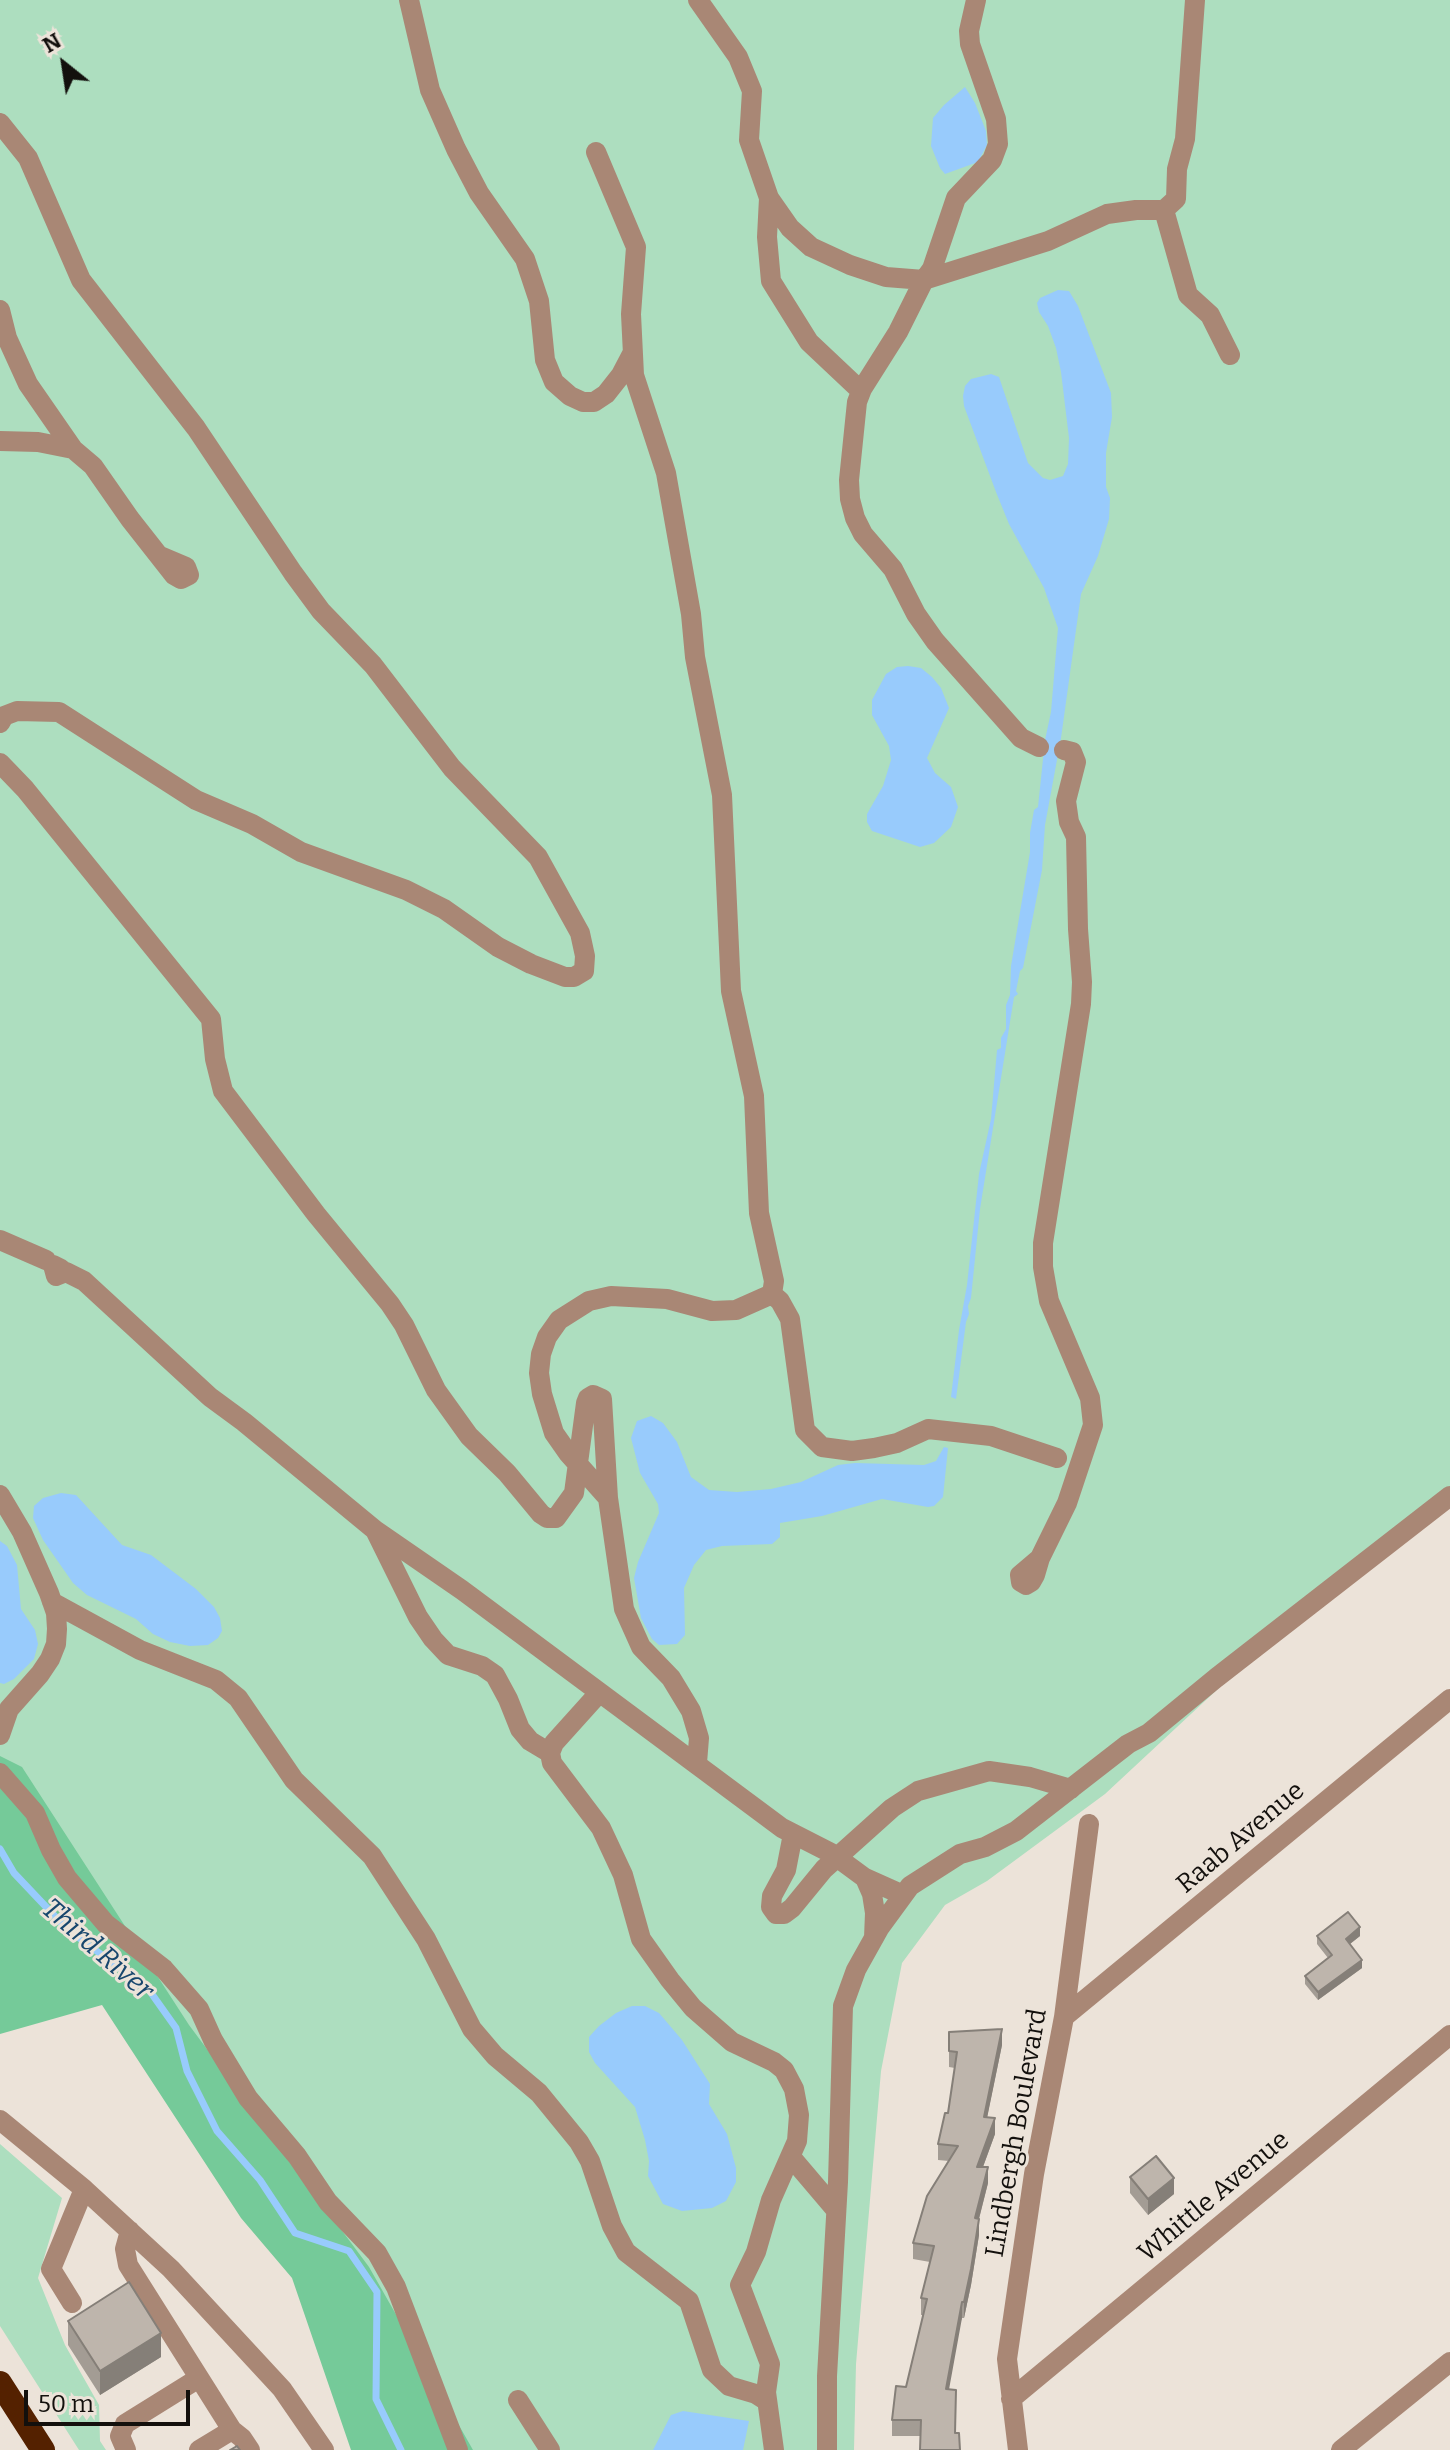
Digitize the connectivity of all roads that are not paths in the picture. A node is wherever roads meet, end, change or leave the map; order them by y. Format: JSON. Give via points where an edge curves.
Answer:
{"nodes":[{"id":1,"x":409,"y":0,"type":"edge"},
{"id":2,"x":698,"y":0,"type":"edge"},
{"id":3,"x":976,"y":0,"type":"edge"},
{"id":4,"x":1195,"y":0,"type":"edge"},
{"id":5,"x":0,"y":123,"type":"edge"},
{"id":6,"x":596,"y":152,"type":"dead end"},
{"id":7,"x":769,"y":198,"type":"junction"},
{"id":8,"x":1164,"y":210,"type":"junction"},
{"id":9,"x":924,"y":280,"type":"junction"},
{"id":10,"x":0,"y":310,"type":"edge"},
{"id":11,"x":632,"y":354,"type":"junction"},
{"id":12,"x":1230,"y":355,"type":"dead end"},
{"id":13,"x":861,"y":391,"type":"junction"},
{"id":14,"x":0,"y":441,"type":"edge"},
{"id":15,"x":73,"y":449,"type":"junction"},
{"id":16,"x":160,"y":556,"type":"dead end"},
{"id":17,"x":0,"y":723,"type":"edge"},
{"id":18,"x":1039,"y":747,"type":"dead end"},
{"id":19,"x":1064,"y":750,"type":"dead end"},
{"id":20,"x":0,"y":763,"type":"edge"},
{"id":21,"x":0,"y":1240,"type":"edge"},
{"id":22,"x":772,"y":1294,"type":"junction"},
{"id":23,"x":1057,"y":1458,"type":"dead end"},
{"id":24,"x":579,"y":1466,"type":"junction"},
{"id":25,"x":0,"y":1495,"type":"edge"},
{"id":26,"x":1450,"y":1496,"type":"edge"},
{"id":27,"x":608,"y":1498,"type":"junction"},
{"id":28,"x":375,"y":1530,"type":"junction"},
{"id":29,"x":1040,"y":1558,"type":"dead end"},
{"id":30,"x":419,"y":1560,"type":"junction"},
{"id":31,"x":398,"y":1580,"type":"junction"},
{"id":32,"x":52,"y":1602,"type":"junction"},
{"id":33,"x":599,"y":1693,"type":"junction"},
{"id":34,"x":1450,"y":1699,"type":"edge"},
{"id":35,"x":0,"y":1735,"type":"edge"},
{"id":36,"x":550,"y":1753,"type":"junction"},
{"id":37,"x":697,"y":1763,"type":"junction"},
{"id":38,"x":0,"y":1773,"type":"edge"},
{"id":39,"x":1071,"y":1789,"type":"junction"},
{"id":40,"x":1089,"y":1824,"type":"dead end"},
{"id":41,"x":793,"y":1834,"type":"junction"},
{"id":42,"x":837,"y":1858,"type":"junction"},
{"id":43,"x":865,"y":1878,"type":"junction"},
{"id":44,"x":903,"y":1895,"type":"junction"},
{"id":45,"x":874,"y":1938,"type":"junction"},
{"id":46,"x":1064,"y":2017,"type":"junction"},
{"id":47,"x":1450,"y":2035,"type":"edge"},
{"id":48,"x":0,"y":2120,"type":"edge"},
{"id":49,"x":791,"y":2157,"type":"junction"},
{"id":50,"x":84,"y":2189,"type":"junction"},
{"id":51,"x":836,"y":2210,"type":"junction"},
{"id":52,"x":130,"y":2231,"type":"junction"},
{"id":53,"x":72,"y":2303,"type":"dead end"},
{"id":54,"x":1447,"y":2370,"type":"edge"},
{"id":55,"x":199,"y":2378,"type":"junction"},
{"id":56,"x":0,"y":2383,"type":"edge"},
{"id":57,"x":1011,"y":2399,"type":"junction"},
{"id":58,"x":518,"y":2400,"type":"dead end"},
{"id":59,"x":767,"y":2401,"type":"junction"},
{"id":60,"x":232,"y":2430,"type":"junction"},
{"id":61,"x":43,"y":2450,"type":"edge"},
{"id":62,"x":126,"y":2450,"type":"edge"},
{"id":63,"x":199,"y":2450,"type":"edge"},
{"id":64,"x":250,"y":2450,"type":"edge"},
{"id":65,"x":324,"y":2450,"type":"edge"},
{"id":66,"x":458,"y":2450,"type":"edge"},
{"id":67,"x":550,"y":2450,"type":"edge"},
{"id":68,"x":774,"y":2450,"type":"edge"},
{"id":69,"x":827,"y":2450,"type":"edge"},
{"id":70,"x":1018,"y":2450,"type":"edge"},
{"id":71,"x":1341,"y":2450,"type":"edge"}],
"edges":[{"from":1,"to":11,"type":"street","via":[[430,90],[456,149],[525,259],[554,382],[570,396],[594,402],[606,394]]},
{"from":2,"to":7,"type":"street","via":[[738,57],[752,91],[749,140]]},
{"from":3,"to":9,"type":"street","via":[[970,44],[996,119],[998,144],[992,160],[956,198],[936,261]]},
{"from":4,"to":8,"type":"street","via":[[1185,139],[1176,199]]},
{"from":5,"to":17,"type":"street","via":[[28,158],[81,280],[188,417],[293,573],[452,768],[538,857],[580,933],[584,971],[565,977],[531,964],[406,890],[301,852],[196,800],[59,712],[17,711]]},
{"from":6,"to":11,"type":"street","via":[[636,247]]},
{"from":7,"to":9,"type":"street","via":[[811,247],[886,277]]},
{"from":7,"to":13,"type":"street","via":[[771,281],[809,342]]},
{"from":8,"to":9,"type":"street","via":[[1107,214],[1048,241]]},
{"from":8,"to":12,"type":"street","via":[[1188,295],[1210,315]]},
{"from":9,"to":13,"type":"street"},
{"from":10,"to":15,"type":"street","via":[[28,384]]},
{"from":11,"to":22,"type":"street","via":[[666,473],[722,795],[731,991],[754,1096],[759,1213],[774,1281]]},
{"from":13,"to":18,"type":"street","via":[[849,480],[855,518],[893,569],[935,641],[1021,738]]},
{"from":14,"to":15,"type":"street"},
{"from":15,"to":16,"type":"street","via":[[93,466],[174,575],[189,575],[186,567]]},
{"from":19,"to":29,"type":"street","via":[[1072,752],[1076,762],[1066,801],[1076,837],[1082,982],[1043,1267],[1049,1301],[1090,1398],[1093,1425],[1067,1503]]},
{"from":20,"to":24,"type":"street","via":[[211,1019],[223,1091],[390,1304],[436,1390],[469,1436],[547,1518],[556,1518],[570,1502]]},
{"from":21,"to":28,"type":"street","via":[[54,1265],[56,1276],[66,1272],[84,1281],[210,1397]]},
{"from":22,"to":23,"type":"street","via":[[790,1319],[805,1430],[822,1447],[874,1448],[928,1429],[991,1436]]},
{"from":22,"to":24,"type":"street","via":[[736,1310],[712,1311],[667,1299],[611,1296],[589,1301],[559,1320],[547,1337],[539,1373],[554,1433]]},
{"from":24,"to":27,"type":"street"},
{"from":24,"to":27,"type":"street","via":[[586,1403],[598,1395],[604,1405]]},
{"from":25,"to":32,"type":"street"},
{"from":26,"to":39,"type":"street"},
{"from":27,"to":37,"type":"street","via":[[624,1609],[641,1647],[671,1678],[691,1711],[699,1738]]},
{"from":28,"to":30,"type":"street"},
{"from":28,"to":31,"type":"street"},
{"from":30,"to":31,"type":"street","via":[[419,1570]]},
{"from":30,"to":33,"type":"street"},
{"from":31,"to":36,"type":"street","via":[[433,1639],[448,1655],[495,1675],[520,1729]]},
{"from":32,"to":35,"type":"street","via":[[56,1644],[40,1674],[9,1709]]},
{"from":32,"to":59,"type":"street","via":[[162,1661],[216,1680],[238,1698],[294,1780],[372,1856],[426,1939],[472,2029],[539,2093],[579,2142],[626,2252],[689,2301],[712,2370],[729,2386]]},
{"from":33,"to":36,"type":"street"},
{"from":33,"to":37,"type":"street"},
{"from":34,"to":46,"type":"street","name":"Raab Avenue"},
{"from":36,"to":49,"type":"street","via":[[617,1859],[649,1952],[713,2027],[784,2070],[799,2115]]},
{"from":37,"to":41,"type":"street"},
{"from":38,"to":66,"type":"street","via":[[35,1813],[67,1878],[106,1924],[164,1969],[199,2009],[248,2098],[328,2202],[377,2253],[396,2287]]},
{"from":39,"to":42,"type":"street","via":[[1005,1771],[963,1776],[918,1791]]},
{"from":39,"to":44,"type":"street","via":[[1016,1831],[960,1854]]},
{"from":40,"to":46,"type":"street","name":"Lindbergh Boulevard"},
{"from":41,"to":42,"type":"street"},
{"from":41,"to":42,"type":"street","via":[[786,1870],[772,1896],[776,1914],[792,1908]]},
{"from":42,"to":43,"type":"street"},
{"from":43,"to":44,"type":"street"},
{"from":43,"to":45,"type":"street","via":[[872,1894]]},
{"from":44,"to":45,"type":"street"},
{"from":45,"to":51,"type":"street","via":[[843,2006]]},
{"from":46,"to":57,"type":"street","name":"Lindbergh Boulevard","via":[[1013,2306],[1007,2359]]},
{"from":47,"to":57,"type":"street","name":"Whittle Avenue"},
{"from":48,"to":50,"type":"street"},
{"from":49,"to":51,"type":"street"},
{"from":49,"to":59,"type":"street","via":[[740,2285],[770,2364]]},
{"from":50,"to":52,"type":"street"},
{"from":50,"to":53,"type":"street","via":[[51,2269]]},
{"from":51,"to":69,"type":"street"},
{"from":52,"to":55,"type":"street","via":[[128,2265]]},
{"from":52,"to":65,"type":"street","via":[[282,2389]]},
{"from":54,"to":71,"type":"street"},
{"from":55,"to":60,"type":"street"},
{"from":55,"to":62,"type":"street","via":[[125,2424],[120,2436]]},
{"from":56,"to":61,"type":"highway"},
{"from":57,"to":70,"type":"street","name":"Lindbergh Boulevard"},
{"from":58,"to":67,"type":"street"},
{"from":59,"to":68,"type":"street"},
{"from":60,"to":63,"type":"street"},
{"from":60,"to":64,"type":"street"}]}
